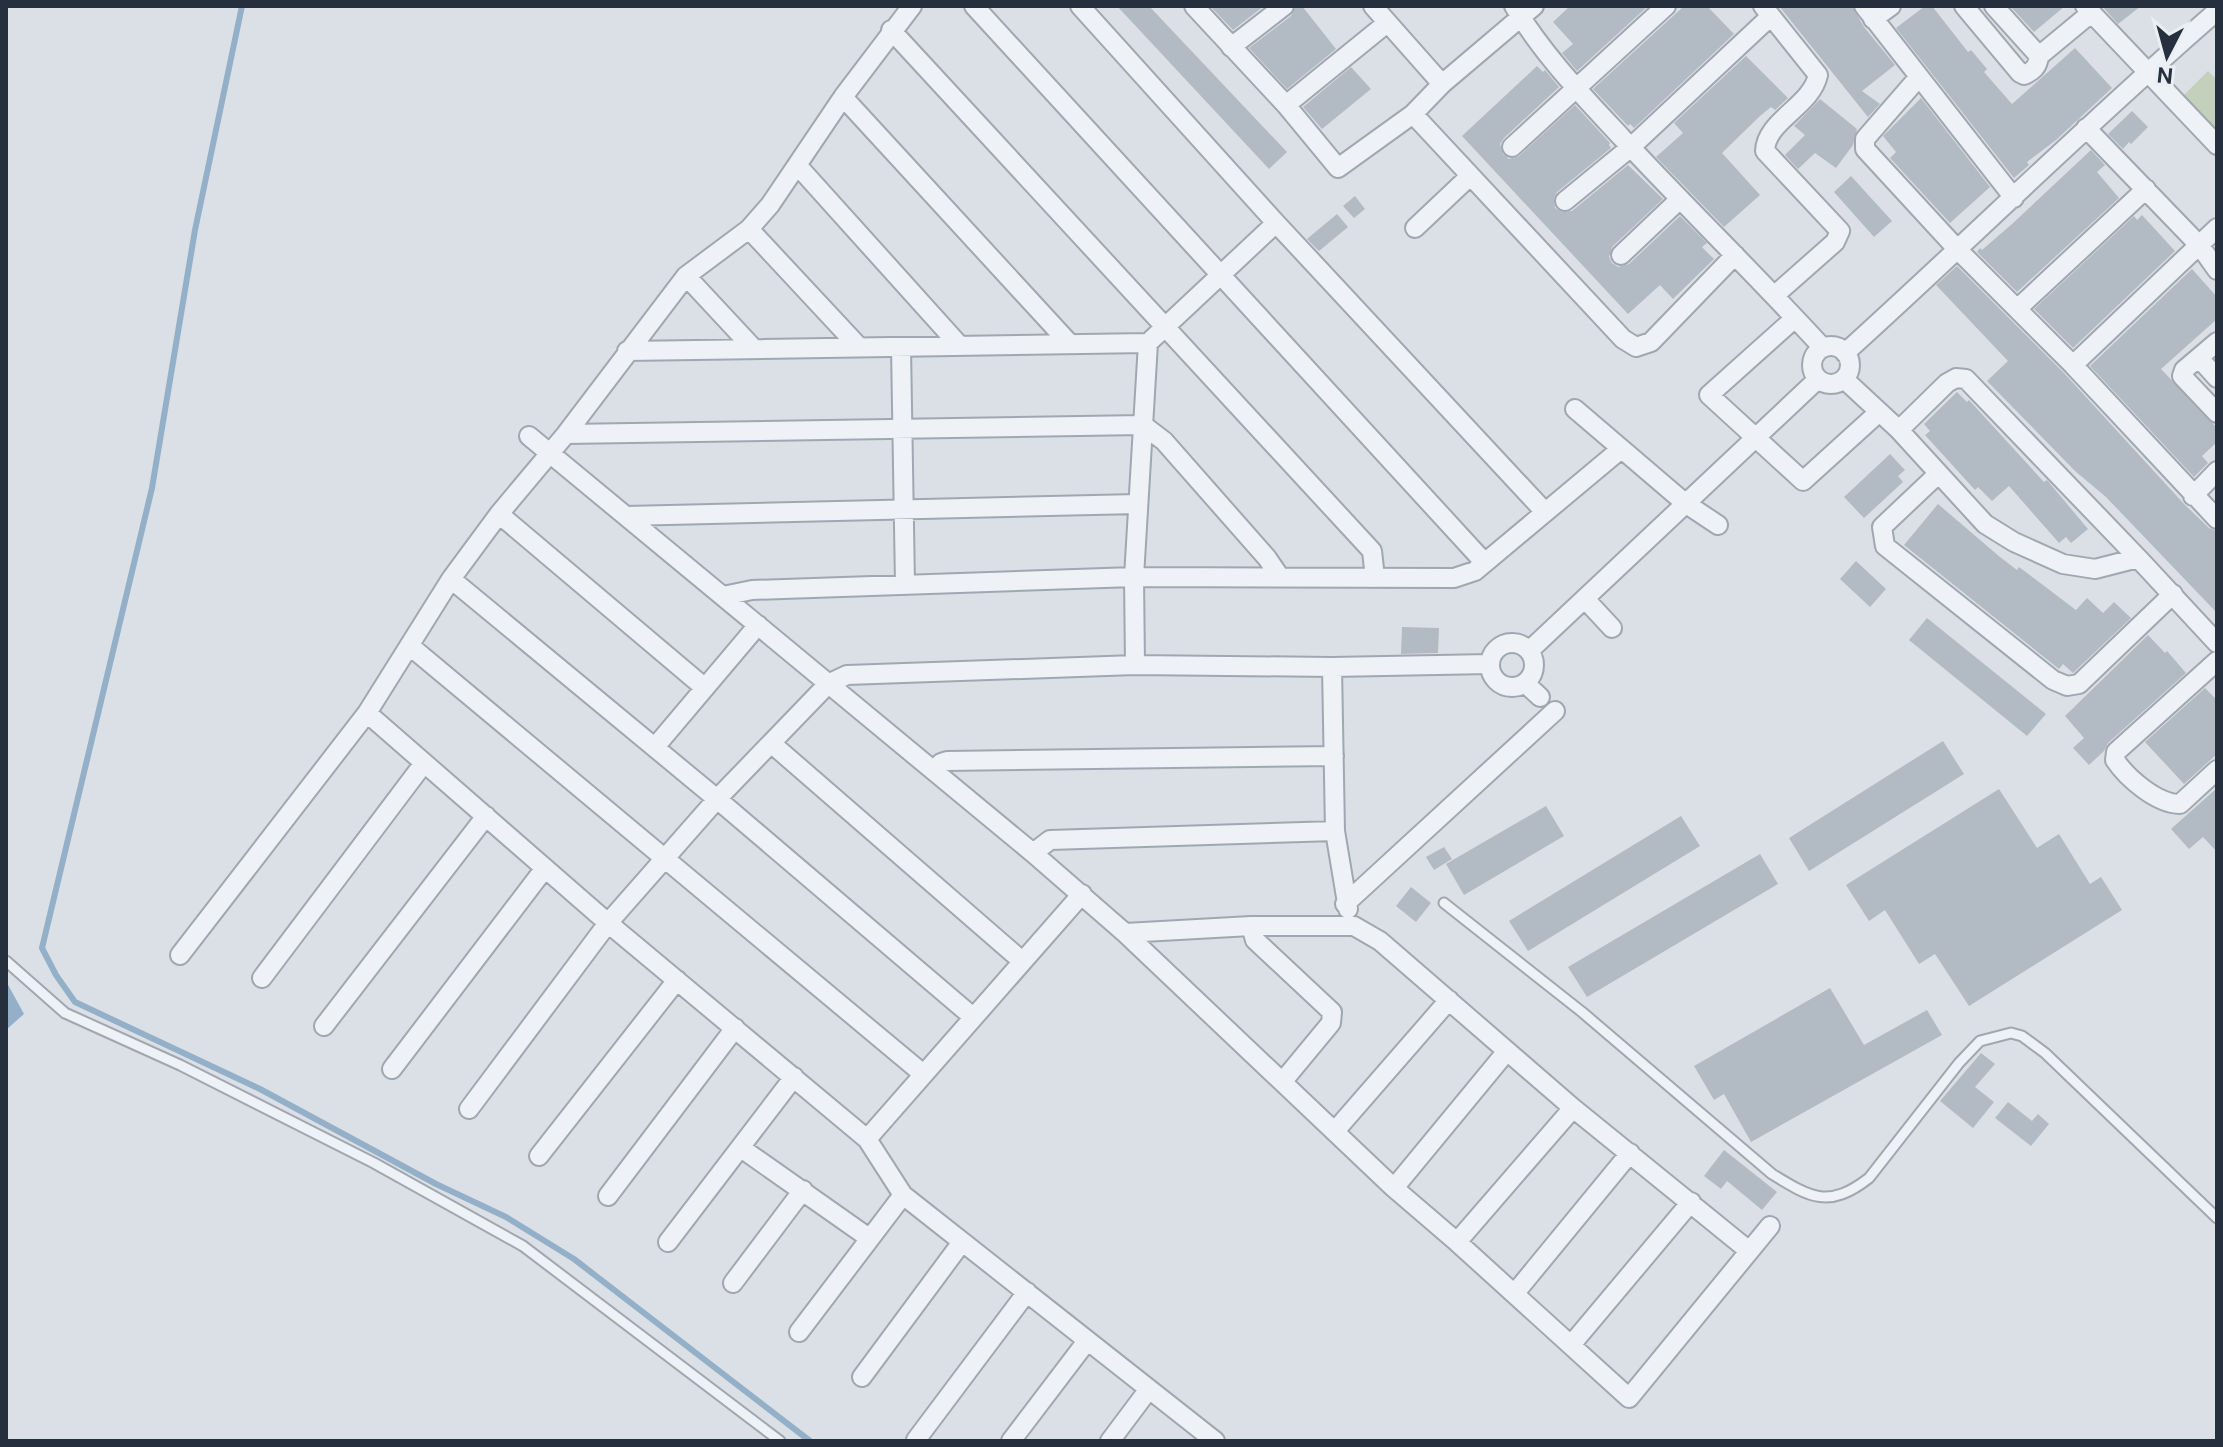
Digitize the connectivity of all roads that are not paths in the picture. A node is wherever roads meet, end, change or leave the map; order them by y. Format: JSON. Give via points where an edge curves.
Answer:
{"nodes":[{"id":1,"x":912,"y":6,"type":"edge"},
{"id":2,"x":974,"y":6,"type":"edge"},
{"id":3,"x":1080,"y":6,"type":"edge"},
{"id":4,"x":1194,"y":6,"type":"edge"},
{"id":5,"x":1284,"y":6,"type":"edge"},
{"id":6,"x":1373,"y":6,"type":"edge"},
{"id":7,"x":1666,"y":6,"type":"edge"},
{"id":8,"x":1891,"y":6,"type":"edge"},
{"id":9,"x":1964,"y":6,"type":"edge"},
{"id":10,"x":1994,"y":6,"type":"edge"},
{"id":11,"x":1523,"y":10,"type":"edge"},
{"id":12,"x":2088,"y":10,"type":"edge"},
{"id":13,"x":1767,"y":11,"type":"edge"},
{"id":14,"x":2217,"y":11,"type":"edge"},
{"id":15,"x":1868,"y":12,"type":"edge"},
{"id":16,"x":1387,"y":23,"type":"junction"},
{"id":17,"x":891,"y":30,"type":"junction"},
{"id":18,"x":1231,"y":47,"type":"junction"},
{"id":19,"x":2039,"y":56,"type":"junction"},
{"id":20,"x":2146,"y":72,"type":"junction"},
{"id":21,"x":1918,"y":78,"type":"junction"},
{"id":22,"x":1442,"y":84,"type":"junction"},
{"id":23,"x":1576,"y":87,"type":"junction"},
{"id":24,"x":843,"y":97,"type":"junction"},
{"id":25,"x":1286,"y":105,"type":"junction"},
{"id":26,"x":1413,"y":114,"type":"junction"},
{"id":27,"x":2086,"y":128,"type":"junction"},
{"id":28,"x":2217,"y":145,"type":"edge"},
{"id":29,"x":1512,"y":147,"type":"dead end"},
{"id":30,"x":1631,"y":147,"type":"junction"},
{"id":31,"x":797,"y":165,"type":"junction"},
{"id":32,"x":1470,"y":176,"type":"junction"},
{"id":33,"x":2146,"y":189,"type":"junction"},
{"id":34,"x":2014,"y":198,"type":"junction"},
{"id":35,"x":1679,"y":200,"type":"junction"},
{"id":36,"x":1565,"y":201,"type":"dead end"},
{"id":37,"x":1276,"y":223,"type":"junction"},
{"id":38,"x":1415,"y":228,"type":"dead end"},
{"id":39,"x":2217,"y":228,"type":"edge"},
{"id":40,"x":749,"y":229,"type":"junction"},
{"id":41,"x":2200,"y":246,"type":"junction"},
{"id":42,"x":1958,"y":250,"type":"junction"},
{"id":43,"x":1621,"y":255,"type":"dead end"},
{"id":44,"x":1735,"y":255,"type":"junction"},
{"id":45,"x":2217,"y":270,"type":"edge"},
{"id":46,"x":1220,"y":273,"type":"junction"},
{"id":47,"x":686,"y":276,"type":"junction"},
{"id":48,"x":1775,"y":295,"type":"junction"},
{"id":49,"x":2017,"y":309,"type":"junction"},
{"id":50,"x":1795,"y":318,"type":"junction"},
{"id":51,"x":1164,"y":327,"type":"junction"},
{"id":52,"x":2217,"y":342,"type":"edge"},
{"id":53,"x":1148,"y":343,"type":"junction"},
{"id":54,"x":1070,"y":344,"type":"junction"},
{"id":55,"x":960,"y":346,"type":"junction"},
{"id":56,"x":859,"y":347,"type":"junction"},
{"id":57,"x":901,"y":347,"type":"junction"},
{"id":58,"x":1823,"y":348,"type":"junction"},
{"id":59,"x":754,"y":349,"type":"junction"},
{"id":60,"x":627,"y":351,"type":"junction"},
{"id":61,"x":1845,"y":353,"type":"junction"},
{"id":62,"x":2199,"y":358,"type":"junction"},
{"id":63,"x":2073,"y":365,"type":"junction"},
{"id":64,"x":2217,"y":378,"type":"edge"},
{"id":65,"x":1818,"y":379,"type":"junction"},
{"id":66,"x":1844,"y":379,"type":"junction"},
{"id":67,"x":1575,"y":409,"type":"dead end"},
{"id":68,"x":1878,"y":413,"type":"junction"},
{"id":69,"x":2217,"y":413,"type":"edge"},
{"id":70,"x":1143,"y":425,"type":"junction"},
{"id":71,"x":902,"y":429,"type":"junction"},
{"id":72,"x":1899,"y":430,"type":"junction"},
{"id":73,"x":566,"y":434,"type":"junction"},
{"id":74,"x":529,"y":436,"type":"dead end"},
{"id":75,"x":1755,"y":436,"type":"junction"},
{"id":76,"x":1621,"y":449,"type":"junction"},
{"id":77,"x":550,"y":454,"type":"junction"},
{"id":78,"x":2217,"y":471,"type":"edge"},
{"id":79,"x":1937,"y":475,"type":"junction"},
{"id":80,"x":2193,"y":496,"type":"junction"},
{"id":81,"x":1685,"y":503,"type":"junction"},
{"id":82,"x":1138,"y":504,"type":"junction"},
{"id":83,"x":904,"y":510,"type":"junction"},
{"id":84,"x":1545,"y":512,"type":"junction"},
{"id":85,"x":499,"y":514,"type":"junction"},
{"id":86,"x":626,"y":516,"type":"junction"},
{"id":87,"x":2217,"y":519,"type":"edge"},
{"id":88,"x":1718,"y":525,"type":"dead end"},
{"id":89,"x":2138,"y":558,"type":"junction"},
{"id":90,"x":1484,"y":562,"type":"junction"},
{"id":91,"x":1134,"y":577,"type":"junction"},
{"id":92,"x":1280,"y":577,"type":"junction"},
{"id":93,"x":1375,"y":578,"type":"junction"},
{"id":94,"x":451,"y":579,"type":"junction"},
{"id":95,"x":905,"y":585,"type":"junction"},
{"id":96,"x":2173,"y":594,"type":"junction"},
{"id":97,"x":723,"y":596,"type":"junction"},
{"id":98,"x":1585,"y":599,"type":"junction"},
{"id":99,"x":758,"y":625,"type":"junction"},
{"id":100,"x":1612,"y":628,"type":"dead end"},
{"id":101,"x":2217,"y":643,"type":"edge"},
{"id":102,"x":410,"y":646,"type":"junction"},
{"id":103,"x":1529,"y":651,"type":"junction"},
{"id":104,"x":2217,"y":661,"type":"edge"},
{"id":105,"x":1490,"y":664,"type":"junction"},
{"id":106,"x":1135,"y":665,"type":"junction"},
{"id":107,"x":1332,"y":667,"type":"junction"},
{"id":108,"x":1525,"y":683,"type":"junction"},
{"id":109,"x":828,"y":684,"type":"junction"},
{"id":110,"x":705,"y":688,"type":"junction"},
{"id":111,"x":1540,"y":697,"type":"dead end"},
{"id":112,"x":1555,"y":711,"type":"dead end"},
{"id":113,"x":367,"y":713,"type":"junction"},
{"id":114,"x":771,"y":743,"type":"junction"},
{"id":115,"x":655,"y":747,"type":"junction"},
{"id":116,"x":1334,"y":756,"type":"junction"},
{"id":117,"x":424,"y":763,"type":"junction"},
{"id":118,"x":2217,"y":770,"type":"edge"},
{"id":119,"x":934,"y":771,"type":"junction"},
{"id":120,"x":717,"y":799,"type":"junction"},
{"id":121,"x":486,"y":816,"type":"junction"},
{"id":122,"x":1335,"y":831,"type":"junction"},
{"id":123,"x":1033,"y":853,"type":"junction"},
{"id":124,"x":664,"y":858,"type":"junction"},
{"id":125,"x":545,"y":868,"type":"junction"},
{"id":126,"x":1082,"y":894,"type":"junction"},
{"id":127,"x":1444,"y":903,"type":"dead end"},
{"id":128,"x":1345,"y":904,"type":"junction"},
{"id":129,"x":608,"y":923,"type":"junction"},
{"id":130,"x":1251,"y":926,"type":"junction"},
{"id":131,"x":1354,"y":926,"type":"junction"},
{"id":132,"x":1125,"y":933,"type":"junction"},
{"id":133,"x":180,"y":955,"type":"dead end"},
{"id":134,"x":6,"y":961,"type":"edge"},
{"id":135,"x":1022,"y":961,"type":"junction"},
{"id":136,"x":262,"y":978,"type":"dead end"},
{"id":137,"x":677,"y":980,"type":"junction"},
{"id":138,"x":1449,"y":1000,"type":"junction"},
{"id":139,"x":973,"y":1017,"type":"junction"},
{"id":140,"x":324,"y":1026,"type":"dead end"},
{"id":141,"x":735,"y":1028,"type":"junction"},
{"id":142,"x":1507,"y":1051,"type":"junction"},
{"id":143,"x":392,"y":1069,"type":"dead end"},
{"id":144,"x":922,"y":1073,"type":"junction"},
{"id":145,"x":794,"y":1077,"type":"junction"},
{"id":146,"x":1283,"y":1081,"type":"junction"},
{"id":147,"x":1573,"y":1108,"type":"junction"},
{"id":148,"x":469,"y":1109,"type":"dead end"},
{"id":149,"x":1335,"y":1131,"type":"junction"},
{"id":150,"x":867,"y":1139,"type":"junction"},
{"id":151,"x":741,"y":1148,"type":"junction"},
{"id":152,"x":1630,"y":1153,"type":"junction"},
{"id":153,"x":539,"y":1156,"type":"dead end"},
{"id":154,"x":1394,"y":1188,"type":"junction"},
{"id":155,"x":803,"y":1190,"type":"junction"},
{"id":156,"x":903,"y":1195,"type":"junction"},
{"id":157,"x":608,"y":1196,"type":"dead end"},
{"id":158,"x":1691,"y":1202,"type":"junction"},
{"id":159,"x":2217,"y":1218,"type":"edge"},
{"id":160,"x":1770,"y":1226,"type":"dead end"},
{"id":161,"x":869,"y":1238,"type":"junction"},
{"id":162,"x":668,"y":1242,"type":"dead end"},
{"id":163,"x":962,"y":1242,"type":"junction"},
{"id":164,"x":1457,"y":1242,"type":"junction"},
{"id":165,"x":1748,"y":1250,"type":"junction"},
{"id":166,"x":733,"y":1283,"type":"dead end"},
{"id":167,"x":1027,"y":1292,"type":"junction"},
{"id":168,"x":1515,"y":1293,"type":"junction"},
{"id":169,"x":799,"y":1332,"type":"dead end"},
{"id":170,"x":1087,"y":1341,"type":"junction"},
{"id":171,"x":1571,"y":1345,"type":"junction"},
{"id":172,"x":862,"y":1377,"type":"dead end"},
{"id":173,"x":1149,"y":1389,"type":"junction"},
{"id":174,"x":916,"y":1440,"type":"edge"},
{"id":175,"x":780,"y":1441,"type":"edge"},
{"id":176,"x":1011,"y":1441,"type":"edge"},
{"id":177,"x":1110,"y":1441,"type":"edge"},
{"id":178,"x":1215,"y":1441,"type":"edge"}],
"edges":[{"from":1,"to":17,"type":"street"},
{"from":2,"to":46,"type":"street"},
{"from":3,"to":37,"type":"street"},
{"from":4,"to":18,"type":"street"},
{"from":5,"to":18,"type":"street"},
{"from":6,"to":16,"type":"street"},
{"from":7,"to":23,"type":"street"},
{"from":8,"to":15,"type":"street"},
{"from":9,"to":19,"type":"street","via":[[2020,73],[2031,72]]},
{"from":10,"to":19,"type":"street"},
{"from":11,"to":22,"type":"street"},
{"from":11,"to":23,"type":"street"},
{"from":12,"to":19,"type":"street"},
{"from":12,"to":20,"type":"street"},
{"from":13,"to":30,"type":"street"},
{"from":13,"to":48,"type":"street","via":[[1818,75],[1815,88],[1772,131],[1765,151],[1840,231],[1835,242]]},
{"from":14,"to":20,"type":"street"},
{"from":15,"to":21,"type":"street"},
{"from":16,"to":22,"type":"street"},
{"from":16,"to":25,"type":"street"},
{"from":17,"to":24,"type":"street"},
{"from":17,"to":51,"type":"street"},
{"from":18,"to":25,"type":"street"},
{"from":20,"to":27,"type":"street"},
{"from":20,"to":28,"type":"street"},
{"from":21,"to":34,"type":"street"},
{"from":21,"to":42,"type":"street","via":[[1865,139],[1865,149]]},
{"from":22,"to":26,"type":"street"},
{"from":23,"to":29,"type":"street"},
{"from":23,"to":30,"type":"street"},
{"from":24,"to":31,"type":"street"},
{"from":24,"to":54,"type":"street"},
{"from":25,"to":26,"type":"street","via":[[1338,168]]},
{"from":26,"to":32,"type":"street"},
{"from":27,"to":33,"type":"street"},
{"from":27,"to":34,"type":"street"},
{"from":30,"to":35,"type":"street"},
{"from":30,"to":36,"type":"street"},
{"from":31,"to":40,"type":"street"},
{"from":31,"to":55,"type":"street"},
{"from":32,"to":38,"type":"street"},
{"from":32,"to":44,"type":"street","via":[[1636,347],[1651,342]]},
{"from":33,"to":41,"type":"street"},
{"from":33,"to":49,"type":"street"},
{"from":34,"to":42,"type":"street"},
{"from":35,"to":43,"type":"street"},
{"from":35,"to":44,"type":"street"},
{"from":37,"to":46,"type":"street"},
{"from":37,"to":84,"type":"street"},
{"from":39,"to":41,"type":"street"},
{"from":40,"to":47,"type":"street"},
{"from":40,"to":56,"type":"street"},
{"from":41,"to":45,"type":"street"},
{"from":41,"to":63,"type":"street"},
{"from":42,"to":49,"type":"street"},
{"from":42,"to":61,"type":"street"},
{"from":44,"to":48,"type":"street"},
{"from":46,"to":51,"type":"street"},
{"from":46,"to":90,"type":"street"},
{"from":47,"to":59,"type":"street"},
{"from":47,"to":60,"type":"street"},
{"from":48,"to":50,"type":"street"},
{"from":49,"to":63,"type":"street"},
{"from":50,"to":58,"type":"street"},
{"from":50,"to":75,"type":"street","via":[[1709,395]]},
{"from":51,"to":53,"type":"street"},
{"from":51,"to":93,"type":"street","via":[[1372,551]]},
{"from":52,"to":62,"type":"street"},
{"from":53,"to":54,"type":"street"},
{"from":53,"to":70,"type":"street"},
{"from":54,"to":55,"type":"street"},
{"from":55,"to":57,"type":"street"},
{"from":56,"to":57,"type":"street"},
{"from":56,"to":59,"type":"street"},
{"from":57,"to":71,"type":"street"},
{"from":58,"to":61,"type":"street"},
{"from":58,"to":65,"type":"street","via":[[1813,360]]},
{"from":59,"to":60,"type":"street"},
{"from":60,"to":73,"type":"street"},
{"from":61,"to":66,"type":"street","via":[[1850,369]]},
{"from":62,"to":64,"type":"street"},
{"from":62,"to":69,"type":"street","via":[[2182,376]]},
{"from":63,"to":80,"type":"street"},
{"from":65,"to":66,"type":"street","via":[[1833,384]]},
{"from":65,"to":75,"type":"street"},
{"from":66,"to":68,"type":"street"},
{"from":67,"to":76,"type":"street"},
{"from":68,"to":72,"type":"street"},
{"from":68,"to":75,"type":"street","via":[[1810,487]]},
{"from":70,"to":71,"type":"street"},
{"from":70,"to":82,"type":"street"},
{"from":70,"to":92,"type":"street","via":[[1164,441]]},
{"from":71,"to":73,"type":"street"},
{"from":71,"to":83,"type":"street"},
{"from":72,"to":79,"type":"street"},
{"from":72,"to":89,"type":"street","via":[[1947,383],[1966,379]]},
{"from":73,"to":77,"type":"street"},
{"from":74,"to":77,"type":"street"},
{"from":75,"to":81,"type":"street"},
{"from":76,"to":81,"type":"street"},
{"from":76,"to":84,"type":"street"},
{"from":77,"to":85,"type":"street"},
{"from":77,"to":86,"type":"street"},
{"from":78,"to":80,"type":"street"},
{"from":79,"to":89,"type":"street","via":[[1985,524],[2037,554],[2095,569]]},
{"from":79,"to":96,"type":"street","via":[[1882,527],[1885,546],[2053,680],[2079,684]]},
{"from":80,"to":87,"type":"street"},
{"from":81,"to":88,"type":"street"},
{"from":81,"to":98,"type":"street"},
{"from":82,"to":83,"type":"street"},
{"from":82,"to":91,"type":"street"},
{"from":83,"to":86,"type":"street"},
{"from":83,"to":95,"type":"street"},
{"from":84,"to":90,"type":"street"},
{"from":85,"to":94,"type":"street"},
{"from":85,"to":110,"type":"street"},
{"from":86,"to":97,"type":"street"},
{"from":89,"to":96,"type":"street"},
{"from":90,"to":93,"type":"street","via":[[1454,578]]},
{"from":91,"to":92,"type":"street"},
{"from":91,"to":95,"type":"street"},
{"from":91,"to":106,"type":"street"},
{"from":92,"to":93,"type":"street"},
{"from":94,"to":102,"type":"street"},
{"from":94,"to":115,"type":"street"},
{"from":95,"to":97,"type":"street","via":[[752,590]]},
{"from":96,"to":101,"type":"street"},
{"from":97,"to":99,"type":"street"},
{"from":98,"to":100,"type":"street"},
{"from":98,"to":103,"type":"street"},
{"from":99,"to":109,"type":"street"},
{"from":99,"to":110,"type":"street"},
{"from":102,"to":113,"type":"street"},
{"from":102,"to":124,"type":"street"},
{"from":103,"to":105,"type":"street","via":[[1508,643],[1495,650]]},
{"from":103,"to":108,"type":"street","via":[[1534,664]]},
{"from":104,"to":118,"type":"street","via":[[2116,752],[2115,760],[2161,800],[2173,804],[2180,804]]},
{"from":105,"to":107,"type":"street"},
{"from":105,"to":108,"type":"street","via":[[1499,683]]},
{"from":106,"to":107,"type":"street"},
{"from":106,"to":109,"type":"street","via":[[847,675]]},
{"from":107,"to":116,"type":"street"},
{"from":108,"to":111,"type":"street"},
{"from":109,"to":114,"type":"street"},
{"from":109,"to":119,"type":"street"},
{"from":110,"to":115,"type":"street"},
{"from":112,"to":128,"type":"street"},
{"from":113,"to":117,"type":"street"},
{"from":113,"to":133,"type":"street"},
{"from":114,"to":120,"type":"street"},
{"from":114,"to":135,"type":"street"},
{"from":115,"to":120,"type":"street"},
{"from":116,"to":119,"type":"street","via":[[947,761]]},
{"from":116,"to":122,"type":"street"},
{"from":117,"to":121,"type":"street"},
{"from":117,"to":136,"type":"street"},
{"from":119,"to":123,"type":"street"},
{"from":120,"to":124,"type":"street"},
{"from":120,"to":139,"type":"street"},
{"from":121,"to":125,"type":"street"},
{"from":121,"to":140,"type":"street"},
{"from":122,"to":123,"type":"street","via":[[1050,840]]},
{"from":122,"to":128,"type":"street"},
{"from":123,"to":126,"type":"street"},
{"from":124,"to":129,"type":"street"},
{"from":124,"to":144,"type":"street"},
{"from":125,"to":129,"type":"street"},
{"from":125,"to":143,"type":"street"},
{"from":126,"to":132,"type":"street"},
{"from":126,"to":135,"type":"street"},
{"from":127,"to":159,"type":"lane","via":[[1772,1174],[1805,1195],[1850,1193],[1869,1178],[1980,1041],[2011,1033],[2045,1053]]},
{"from":128,"to":131,"type":"street"},
{"from":129,"to":137,"type":"street"},
{"from":129,"to":148,"type":"street"},
{"from":130,"to":131,"type":"street"},
{"from":130,"to":132,"type":"street"},
{"from":130,"to":146,"type":"street","via":[[1255,940],[1332,1012],[1331,1023]]},
{"from":131,"to":138,"type":"street","via":[[1380,941]]},
{"from":132,"to":146,"type":"street"},
{"from":134,"to":175,"type":"lane","via":[[65,1013],[374,1163],[523,1246]]},
{"from":135,"to":139,"type":"street"},
{"from":137,"to":141,"type":"street"},
{"from":137,"to":153,"type":"street"},
{"from":138,"to":142,"type":"street"},
{"from":138,"to":149,"type":"street"},
{"from":139,"to":144,"type":"street"},
{"from":141,"to":145,"type":"street"},
{"from":141,"to":157,"type":"street"},
{"from":142,"to":147,"type":"street"},
{"from":142,"to":154,"type":"street"},
{"from":144,"to":150,"type":"street"},
{"from":145,"to":150,"type":"street"},
{"from":145,"to":151,"type":"street"},
{"from":146,"to":149,"type":"street"},
{"from":147,"to":152,"type":"street"},
{"from":147,"to":164,"type":"street"},
{"from":149,"to":154,"type":"street"},
{"from":150,"to":156,"type":"street"},
{"from":151,"to":155,"type":"street"},
{"from":151,"to":162,"type":"street"},
{"from":152,"to":158,"type":"street"},
{"from":152,"to":168,"type":"street"},
{"from":154,"to":164,"type":"street"},
{"from":155,"to":161,"type":"street"},
{"from":155,"to":166,"type":"street"},
{"from":156,"to":161,"type":"street"},
{"from":156,"to":163,"type":"street"},
{"from":158,"to":165,"type":"street"},
{"from":158,"to":171,"type":"street"},
{"from":160,"to":165,"type":"street"},
{"from":161,"to":169,"type":"street"},
{"from":163,"to":167,"type":"street"},
{"from":163,"to":172,"type":"street"},
{"from":164,"to":168,"type":"street"},
{"from":165,"to":171,"type":"street","via":[[1629,1398]]},
{"from":167,"to":170,"type":"street"},
{"from":167,"to":174,"type":"street"},
{"from":168,"to":171,"type":"street"},
{"from":170,"to":173,"type":"street"},
{"from":170,"to":176,"type":"street"},
{"from":173,"to":177,"type":"street"},
{"from":173,"to":178,"type":"street"}]}
